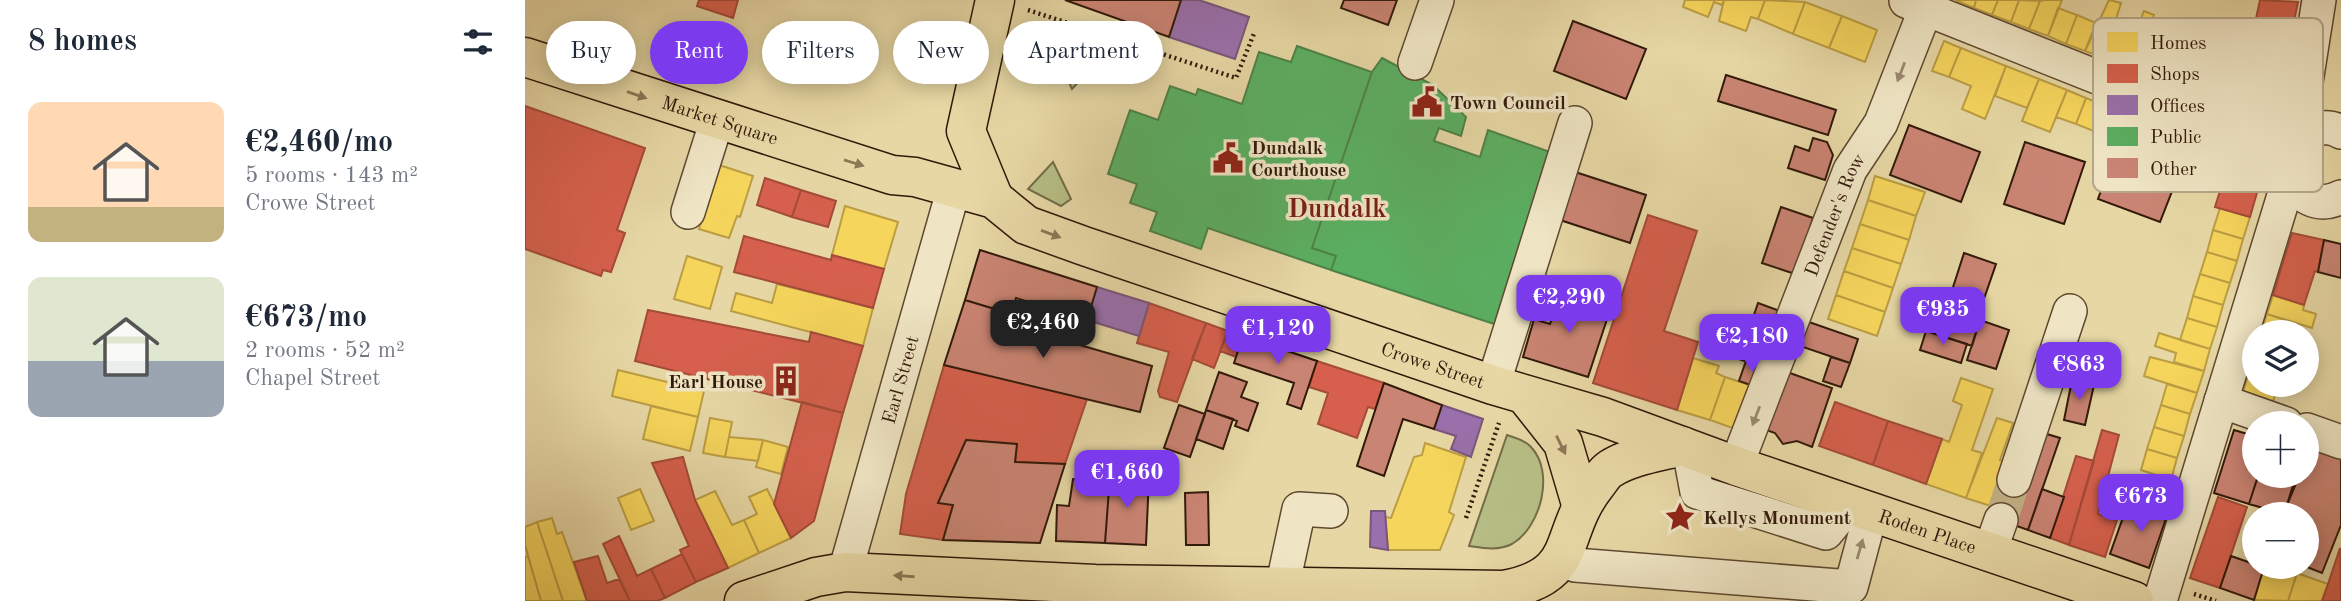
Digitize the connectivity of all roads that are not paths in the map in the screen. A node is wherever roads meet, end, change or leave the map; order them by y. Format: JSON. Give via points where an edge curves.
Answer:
{"nodes":[{"id":1,"x":1437,"y":0,"type":"edge"},
{"id":2,"x":2319,"y":0,"type":"edge"},
{"id":3,"x":1008,"y":4,"type":"edge"},
{"id":4,"x":1915,"y":4,"type":"edge"},
{"id":5,"x":2316,"y":18,"type":"edge"},
{"id":6,"x":525,"y":56,"type":"edge"},
{"id":7,"x":1415,"y":63,"type":"dead end"},
{"id":8,"x":2093,"y":74,"type":"edge"},
{"id":9,"x":717,"y":120,"type":"junction"},
{"id":10,"x":1575,"y":123,"type":"dead end"},
{"id":11,"x":2323,"y":128,"type":"edge"},
{"id":12,"x":966,"y":131,"type":"junction"},
{"id":13,"x":2341,"y":132,"type":"edge"},
{"id":14,"x":915,"y":177,"type":"junction"},
{"id":15,"x":954,"y":188,"type":"junction"},
{"id":16,"x":2284,"y":192,"type":"edge"},
{"id":17,"x":2298,"y":192,"type":"edge"},
{"id":18,"x":994,"y":199,"type":"junction"},
{"id":19,"x":2334,"y":203,"type":"edge"},
{"id":20,"x":688,"y":212,"type":"dead end"},
{"id":21,"x":2070,"y":311,"type":"dead end"},
{"id":22,"x":1506,"y":398,"type":"junction"},
{"id":23,"x":2221,"y":401,"type":"junction"},
{"id":24,"x":2249,"y":411,"type":"edge"},
{"id":25,"x":1603,"y":417,"type":"joint"},
{"id":26,"x":2319,"y":434,"type":"edge"},
{"id":27,"x":2341,"y":442,"type":"edge"},
{"id":28,"x":1686,"y":448,"type":"junction"},
{"id":29,"x":1736,"y":466,"type":"junction"},
{"id":30,"x":2014,"y":480,"type":"tunnel mouth"},
{"id":31,"x":1581,"y":504,"type":"junction"},
{"id":32,"x":1861,"y":508,"type":"junction"},
{"id":33,"x":1331,"y":511,"type":"dead end"},
{"id":34,"x":1561,"y":560,"type":"junction"},
{"id":35,"x":845,"y":572,"type":"junction"},
{"id":36,"x":1282,"y":588,"type":"junction"},
{"id":37,"x":945,"y":590,"type":"edge"},
{"id":38,"x":1095,"y":592,"type":"edge"},
{"id":39,"x":1801,"y":593,"type":"edge"},
{"id":40,"x":1375,"y":595,"type":"edge"},
{"id":41,"x":744,"y":601,"type":"edge"},
{"id":42,"x":2134,"y":601,"type":"edge"},
{"id":43,"x":2160,"y":601,"type":"edge"}],
"edges":[{"from":1,"to":7,"type":"street"},
{"from":2,"to":5,"type":"street"},
{"from":3,"to":12,"type":"main road"},
{"from":4,"to":8,"type":"street"},
{"from":4,"to":29,"type":"street","name":"Defender's Row","one_way":true,"via":[[1881,123],[1850,170]]},
{"from":6,"to":9,"type":"main road","name":"Market Square","one_way":true},
{"from":9,"to":14,"type":"main road","name":"Market Square","one_way":true,"via":[[892,175]]},
{"from":9,"to":20,"type":"street"},
{"from":10,"to":22,"type":"street"},
{"from":11,"to":13,"type":"street"},
{"from":12,"to":14,"type":"main road"},
{"from":12,"to":18,"type":"main road"},
{"from":14,"to":15,"type":"main road","name":"Market Square"},
{"from":15,"to":18,"type":"main road","name":"Market Square"},
{"from":15,"to":35,"type":"street","name":"Earl Street"},
{"from":16,"to":23,"type":"street"},
{"from":17,"to":19,"type":"street"},
{"from":18,"to":22,"type":"main road","name":"Crowe Street","one_way":true,"via":[[1026,225]]},
{"from":21,"to":30,"type":"street"},
{"from":22,"to":25,"type":"main road","name":"Crowe Street"},
{"from":22,"to":31,"type":"main road","one_way":true,"via":[[1563,443]]},
{"from":23,"to":24,"type":"street"},
{"from":23,"to":43,"type":"street"},
{"from":25,"to":28,"type":"main road","name":"Roden Place"},
{"from":26,"to":27,"type":"street"},
{"from":28,"to":29,"type":"main road","name":"Roden Place"},
{"from":28,"to":31,"type":"main road","via":[[1609,470]]},
{"from":28,"to":32,"type":"street","via":[[1697,492],[1826,533]]},
{"from":29,"to":32,"type":"main road","name":"Roden Place"},
{"from":31,"to":34,"type":"main road"},
{"from":39,"to":32,"type":"street","one_way":true,"via":[[1851,586]]},
{"from":32,"to":42,"type":"main road","name":"Roden Place","via":[[1996,536]]},
{"from":33,"to":36,"type":"street","via":[[1299,509]]},
{"from":34,"to":39,"type":"street"},
{"from":34,"to":40,"type":"main road","via":[[1551,574],[1504,590]]},
{"from":37,"to":35,"type":"main road","one_way":true},
{"from":35,"to":41,"type":"main road","via":[[816,576]]},
{"from":36,"to":38,"type":"main road"},
{"from":36,"to":40,"type":"main road"},
{"from":37,"to":38,"type":"main road"}]}
